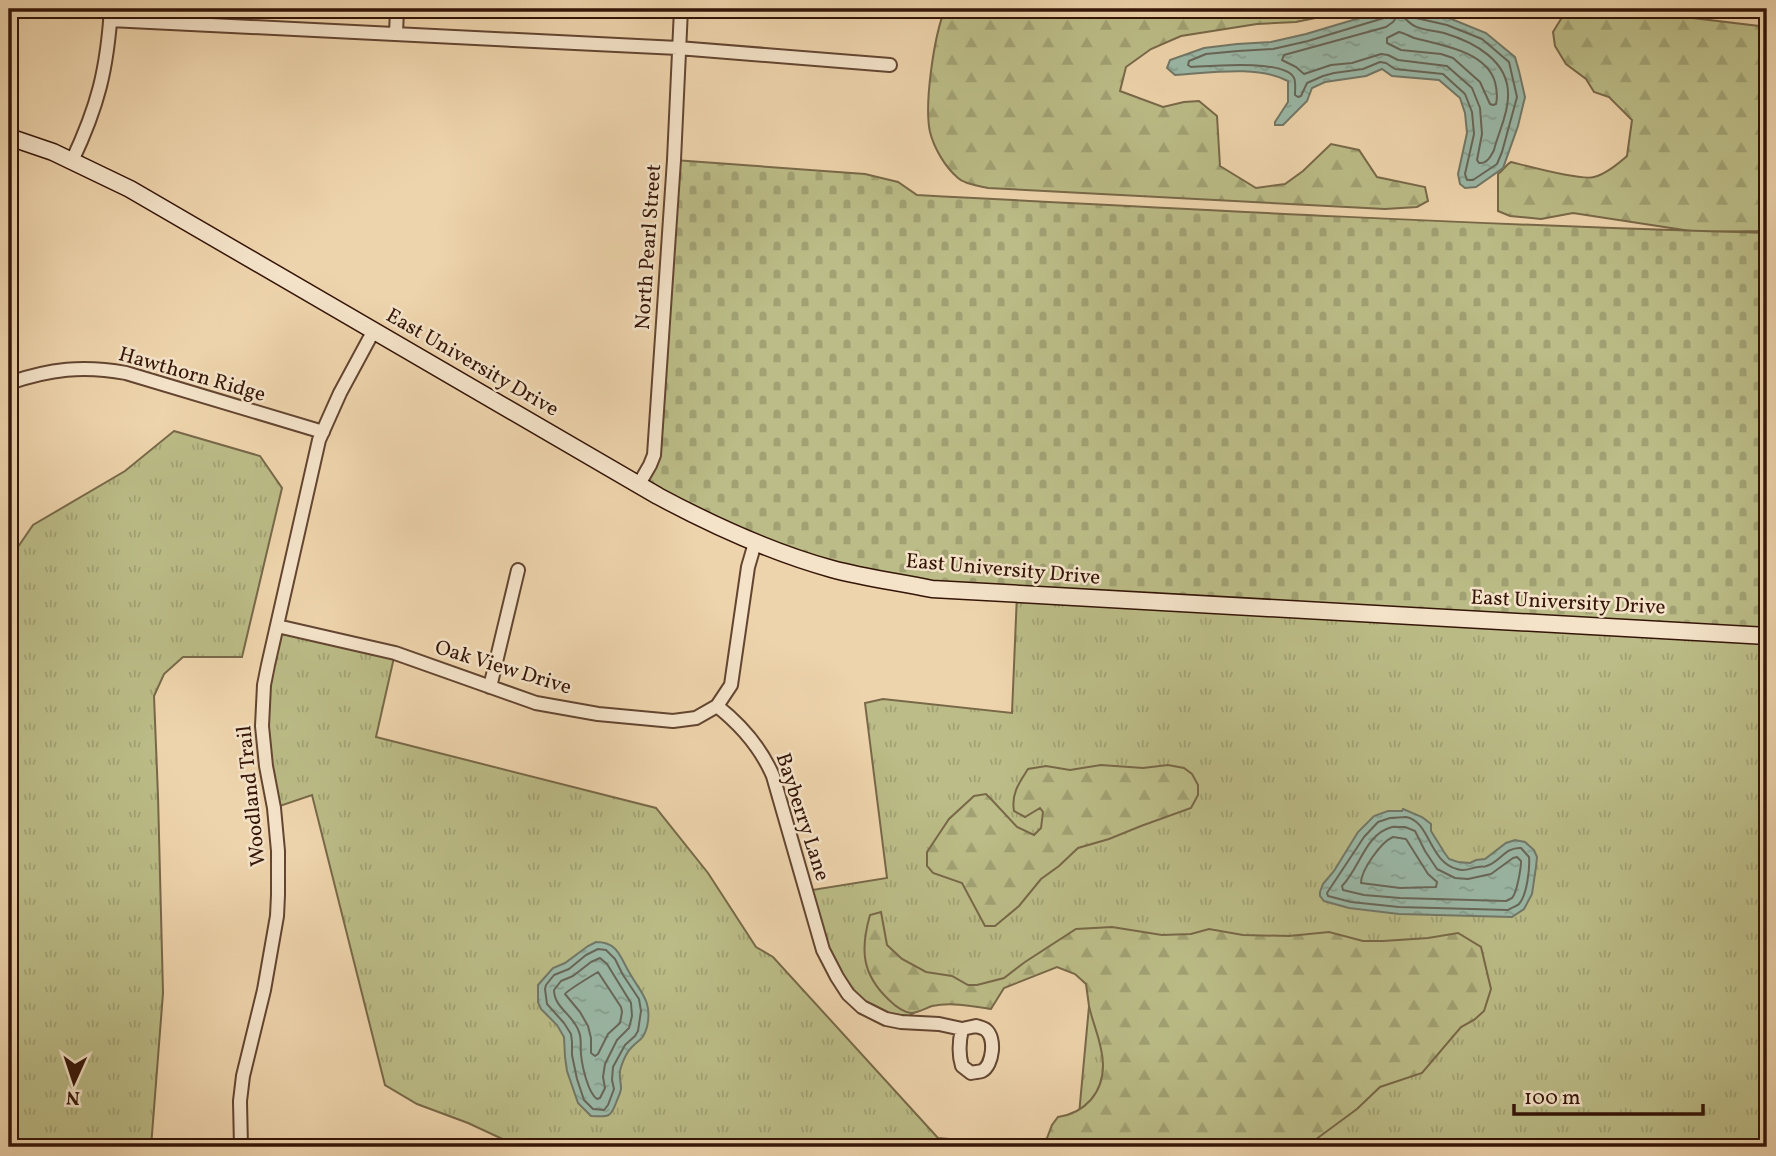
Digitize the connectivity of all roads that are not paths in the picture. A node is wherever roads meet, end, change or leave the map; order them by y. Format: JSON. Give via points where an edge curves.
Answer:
{"nodes":[{"id":1,"x":397,"y":9,"type":"edge"},
{"id":2,"x":681,"y":9,"type":"edge"},
{"id":3,"x":111,"y":14,"type":"edge"},
{"id":4,"x":396,"y":34,"type":"junction"},
{"id":5,"x":678,"y":48,"type":"junction"},
{"id":6,"x":890,"y":65,"type":"dead end"},
{"id":7,"x":9,"y":137,"type":"edge"},
{"id":8,"x":72,"y":161,"type":"junction"},
{"id":9,"x":374,"y":330,"type":"junction"},
{"id":10,"x":9,"y":383,"type":"edge"},
{"id":11,"x":323,"y":432,"type":"junction"},
{"id":12,"x":639,"y":484,"type":"junction"},
{"id":13,"x":755,"y":543,"type":"junction"},
{"id":14,"x":518,"y":570,"type":"dead end"},
{"id":15,"x":277,"y":626,"type":"junction"},
{"id":16,"x":1767,"y":636,"type":"edge"},
{"id":17,"x":490,"y":687,"type":"junction"},
{"id":18,"x":717,"y":706,"type":"junction"},
{"id":19,"x":962,"y":1029,"type":"dead end"},
{"id":20,"x":241,"y":1147,"type":"edge"}],
"edges":[{"from":1,"to":4,"type":"street"},
{"from":2,"to":5,"type":"street","name":"North Pearl Street"},
{"from":3,"to":4,"type":"street"},
{"from":3,"to":8,"type":"street","via":[[99,95]]},
{"from":4,"to":5,"type":"street"},
{"from":5,"to":6,"type":"street"},
{"from":5,"to":12,"type":"street","name":"North Pearl Street","via":[[654,455]]},
{"from":7,"to":8,"type":"main road","name":"East University Drive"},
{"from":8,"to":9,"type":"main road","name":"East University Drive","via":[[130,189]]},
{"from":9,"to":11,"type":"street","name":"Woodland Trail"},
{"from":9,"to":12,"type":"main road","name":"East University Drive"},
{"from":10,"to":11,"type":"street","name":"Hawthorn Ridge","via":[[48,371],[108,370]]},
{"from":11,"to":15,"type":"street","name":"Woodland Trail"},
{"from":12,"to":13,"type":"main road","name":"East University Drive"},
{"from":13,"to":16,"type":"main road","name":"East University Drive","via":[[832,569],[932,589]]},
{"from":13,"to":18,"type":"street","via":[[731,685]]},
{"from":14,"to":17,"type":"street"},
{"from":15,"to":17,"type":"street","name":"Oak View Drive","via":[[395,653]]},
{"from":15,"to":20,"type":"street","name":"Woodland Trail","via":[[264,685],[262,726],[274,808],[278,895],[264,990],[243,1076]]},
{"from":17,"to":18,"type":"street","name":"Oak View Drive","via":[[556,708],[673,721],[696,718]]},
{"from":18,"to":19,"type":"street","name":"Bayberry Lane","via":[[732,717],[766,759],[823,950],[848,993],[862,1007],[886,1019]]}]}
